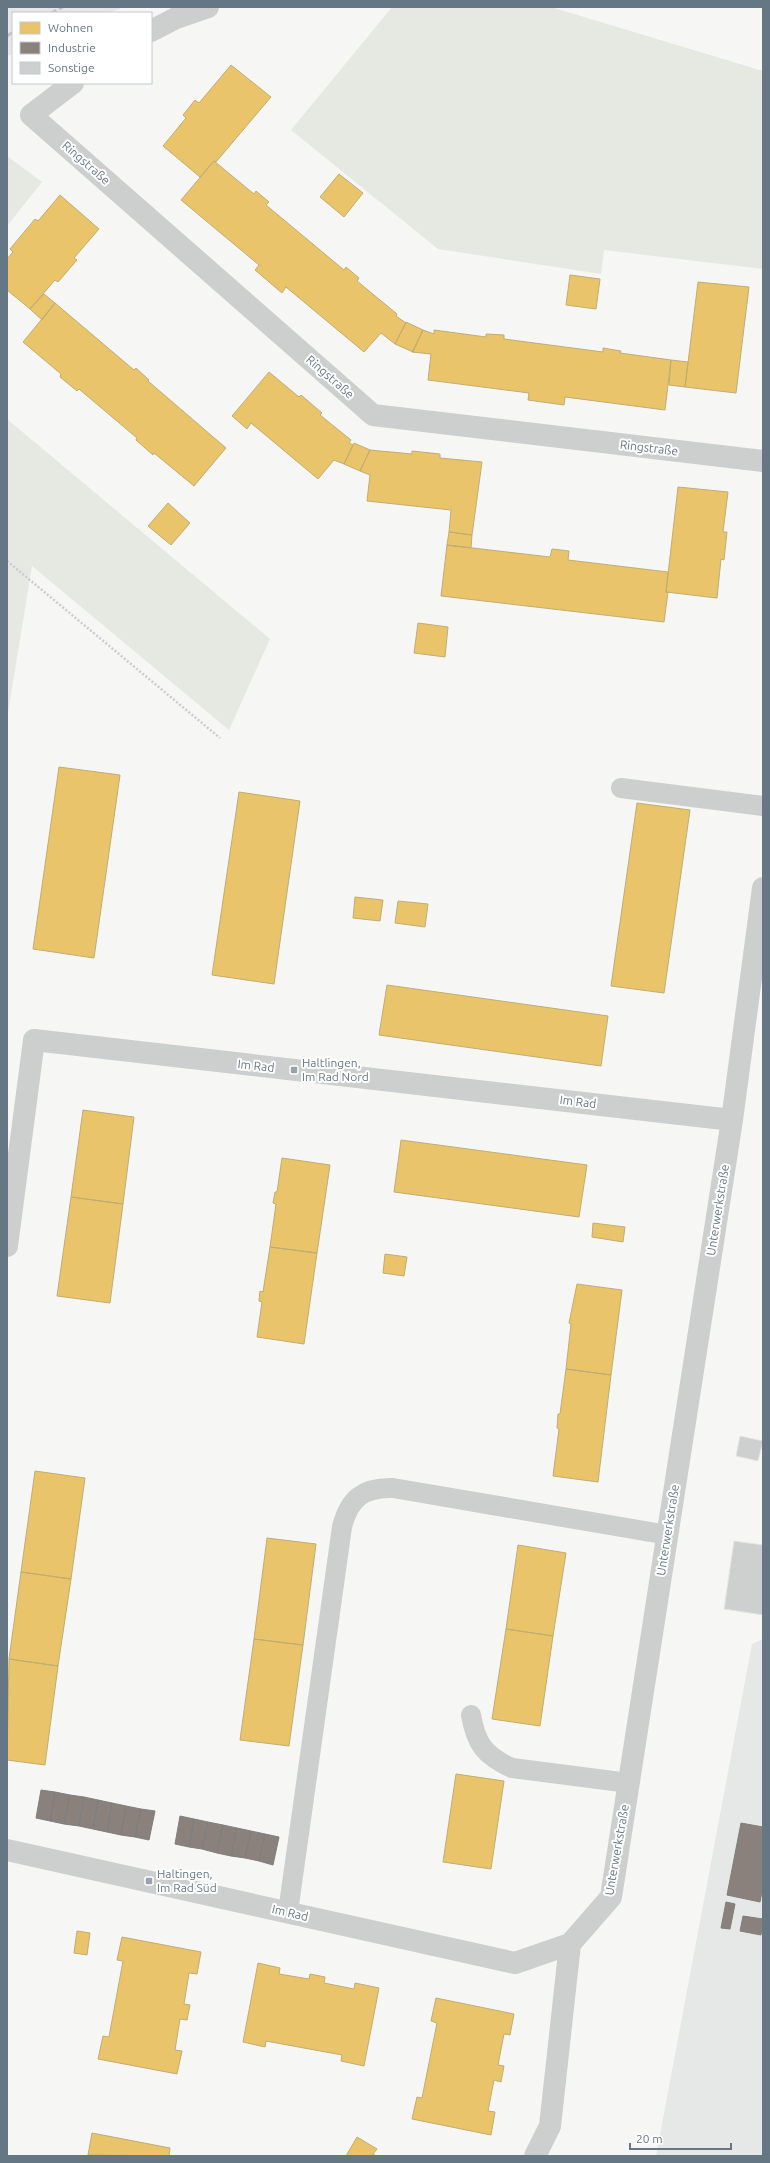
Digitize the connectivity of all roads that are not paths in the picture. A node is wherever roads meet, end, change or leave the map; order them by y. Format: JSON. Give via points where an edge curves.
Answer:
{"nodes":[{"id":1,"x":208,"y":7,"type":"edge"},
{"id":2,"x":152,"y":30,"type":"edge"},
{"id":3,"x":72,"y":84,"type":"edge"},
{"id":4,"x":763,"y":462,"type":"edge"},
{"id":5,"x":621,"y":788,"type":"dead end"},
{"id":6,"x":763,"y":806,"type":"edge"},
{"id":7,"x":763,"y":888,"type":"edge"},
{"id":8,"x":732,"y":1120,"type":"junction"},
{"id":9,"x":7,"y":1246,"type":"edge"},
{"id":10,"x":668,"y":1535,"type":"junction"},
{"id":11,"x":471,"y":1715,"type":"dead end"},
{"id":12,"x":629,"y":1783,"type":"junction"},
{"id":13,"x":7,"y":1850,"type":"edge"},
{"id":14,"x":288,"y":1912,"type":"junction"},
{"id":15,"x":570,"y":1944,"type":"junction"},
{"id":16,"x":535,"y":2156,"type":"edge"}],
"edges":[{"from":1,"to":2,"type":"street","via":[[176,18]]},
{"from":3,"to":4,"type":"street","name":"Ringstraße","via":[[31,115],[373,415]]},
{"from":5,"to":6,"type":"lane"},
{"from":7,"to":8,"type":"street","name":"Unterwerkstraße"},
{"from":8,"to":9,"type":"street","name":"Im Rad","via":[[34,1040]]},
{"from":8,"to":10,"type":"street","name":"Unterwerkstraße"},
{"from":10,"to":12,"type":"street","name":"Unterwerkstraße"},
{"from":10,"to":14,"type":"lane","via":[[393,1488],[378,1487],[364,1492],[353,1502],[345,1514],[342,1527]]},
{"from":11,"to":12,"type":"lane","via":[[474,1733],[482,1749],[496,1761],[512,1768]]},
{"from":12,"to":15,"type":"street","name":"Unterwerkstraße","via":[[611,1897]]},
{"from":13,"to":14,"type":"street","name":"Im Rad"},
{"from":14,"to":15,"type":"street","name":"Im Rad","via":[[515,1963]]},
{"from":15,"to":16,"type":"street","via":[[550,2126]]}]}
